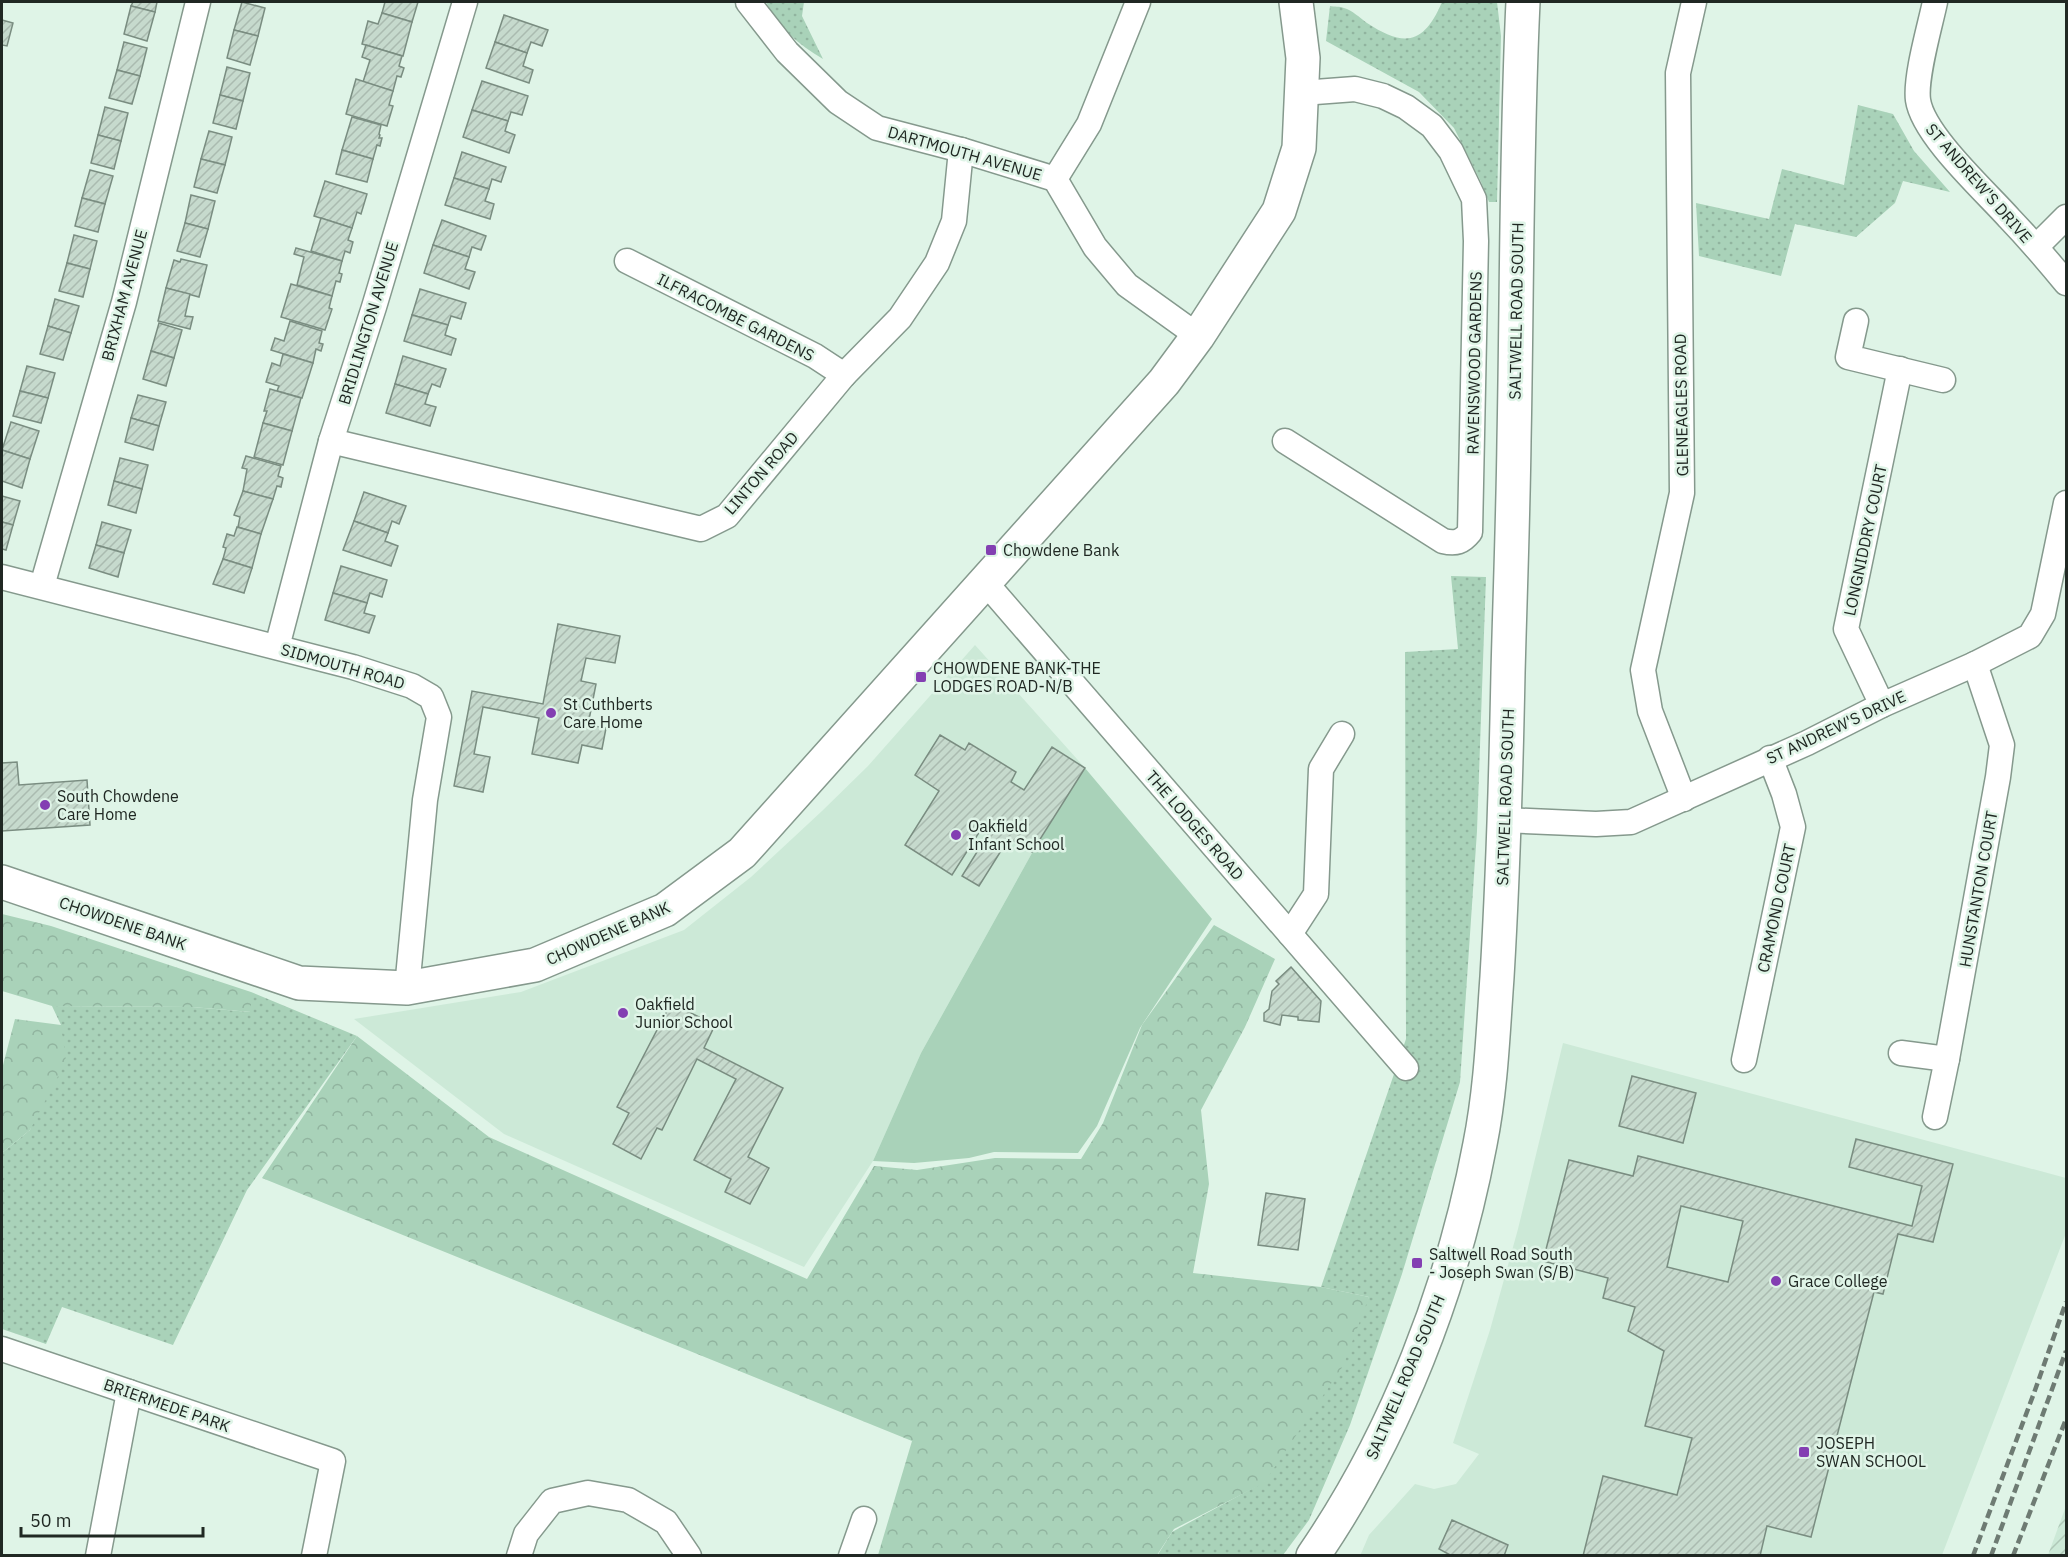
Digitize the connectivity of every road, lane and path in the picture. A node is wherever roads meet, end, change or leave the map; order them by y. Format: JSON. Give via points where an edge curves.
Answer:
{"nodes":[{"id":1,"x":198,"y":2,"type":"edge"},
{"id":2,"x":465,"y":2,"type":"edge"},
{"id":3,"x":748,"y":2,"type":"edge"},
{"id":4,"x":1138,"y":2,"type":"edge"},
{"id":5,"x":1296,"y":2,"type":"edge"},
{"id":6,"x":1523,"y":2,"type":"edge"},
{"id":7,"x":1694,"y":2,"type":"edge"},
{"id":8,"x":1935,"y":2,"type":"edge"},
{"id":9,"x":1302,"y":93,"type":"junction"},
{"id":10,"x":961,"y":150,"type":"junction"},
{"id":11,"x":1055,"y":179,"type":"junction"},
{"id":12,"x":2067,"y":217,"type":"edge"},
{"id":13,"x":2036,"y":248,"type":"junction"},
{"id":14,"x":627,"y":261,"type":"dead end"},
{"id":15,"x":2067,"y":283,"type":"edge"},
{"id":16,"x":1856,"y":321,"type":"dead end"},
{"id":17,"x":1198,"y":336,"type":"junction"},
{"id":18,"x":1900,"y":369,"type":"junction"},
{"id":19,"x":844,"y":375,"type":"junction"},
{"id":20,"x":1943,"y":380,"type":"dead end"},
{"id":21,"x":331,"y":441,"type":"junction"},
{"id":22,"x":1285,"y":441,"type":"dead end"},
{"id":23,"x":2067,"y":503,"type":"edge"},
{"id":24,"x":2,"y":577,"type":"edge"},
{"id":25,"x":985,"y":582,"type":"junction"},
{"id":26,"x":42,"y":586,"type":"junction"},
{"id":27,"x":277,"y":647,"type":"junction"},
{"id":28,"x":1975,"y":664,"type":"junction"},
{"id":29,"x":1882,"y":705,"type":"junction"},
{"id":30,"x":1342,"y":734,"type":"dead end"},
{"id":31,"x":1770,"y":758,"type":"junction"},
{"id":32,"x":1684,"y":799,"type":"junction"},
{"id":33,"x":1504,"y":820,"type":"junction"},
{"id":34,"x":2,"y":882,"type":"edge"},
{"id":35,"x":1290,"y":934,"type":"junction"},
{"id":36,"x":407,"y":988,"type":"junction"},
{"id":37,"x":1901,"y":1053,"type":"dead end"},
{"id":38,"x":1947,"y":1059,"type":"junction"},
{"id":39,"x":1744,"y":1060,"type":"dead end"},
{"id":40,"x":1406,"y":1068,"type":"dead end"},
{"id":41,"x":1935,"y":1117,"type":"dead end"},
{"id":42,"x":2,"y":1349,"type":"edge"},
{"id":43,"x":129,"y":1392,"type":"junction"},
{"id":44,"x":864,"y":1520,"type":"dead end"},
{"id":45,"x":98,"y":1556,"type":"edge"},
{"id":46,"x":314,"y":1556,"type":"edge"},
{"id":47,"x":519,"y":1556,"type":"edge"},
{"id":48,"x":689,"y":1556,"type":"edge"},
{"id":49,"x":851,"y":1556,"type":"edge"},
{"id":50,"x":1313,"y":1556,"type":"edge"}],
"edges":[{"from":1,"to":26,"type":"street","name":"BRIXHAM AVENUE","via":[[124,302]]},
{"from":2,"to":21,"type":"street","name":"BRIDLINGTON AVENUE"},
{"from":3,"to":10,"type":"street","name":"DARTMOUTH AVENUE","via":[[787,52],[838,102],[878,128]]},
{"from":4,"to":11,"type":"street","via":[[1089,124]]},
{"from":5,"to":9,"type":"street","name":"CHOWDENE BANK","via":[[1303,58]]},
{"from":6,"to":33,"type":"street","name":"SALTWELL ROAD SOUTH"},
{"from":7,"to":32,"type":"street","name":"GLENEAGLES ROAD","via":[[1678,74],[1682,493],[1643,670],[1650,711]]},
{"from":8,"to":13,"type":"street","name":"ST ANDREW'S DRIVE","via":[[1918,82],[1924,120]]},
{"from":9,"to":17,"type":"street","name":"CHOWDENE BANK","via":[[1299,148],[1279,211]]},
{"from":9,"to":22,"type":"street","name":"RAVENSWOOD GARDENS","via":[[1355,89],[1406,107],[1432,126],[1451,150],[1474,199],[1470,532],[1455,543],[1443,541]]},
{"from":10,"to":11,"type":"street","name":"DARTMOUTH AVENUE"},
{"from":10,"to":19,"type":"street","name":"LINTON ROAD","via":[[954,221],[937,263],[900,318]]},
{"from":11,"to":17,"type":"street","name":"DARTMOUTH AVENUE","via":[[1095,247],[1127,285]]},
{"from":12,"to":13,"type":"street"},
{"from":13,"to":15,"type":"street","name":"ST ANDREW'S DRIVE"},
{"from":14,"to":19,"type":"street","name":"ILFRACOMBE GARDENS"},
{"from":16,"to":18,"type":"street","via":[[1848,357]]},
{"from":17,"to":25,"type":"street","name":"CHOWDENE BANK","via":[[1164,382]]},
{"from":18,"to":20,"type":"street"},
{"from":18,"to":29,"type":"street","name":"LONGNIDDRY COURT","via":[[1846,629]]},
{"from":19,"to":21,"type":"street","name":"LINTON ROAD","via":[[727,516],[701,529]]},
{"from":21,"to":27,"type":"street","name":"BRIDLINGTON AVENUE"},
{"from":23,"to":28,"type":"street","name":"ST ANDREW'S DRIVE","via":[[2043,614],[2030,636]]},
{"from":24,"to":26,"type":"street","name":"SIDMOUTH ROAD"},
{"from":25,"to":35,"type":"street","name":"THE LODGES ROAD"},
{"from":25,"to":36,"type":"street","name":"CHOWDENE BANK","via":[[742,853],[665,910],[535,965]]},
{"from":26,"to":27,"type":"street","name":"SIDMOUTH ROAD"},
{"from":27,"to":36,"type":"street","name":"SIDMOUTH ROAD","via":[[412,686],[431,697],[440,717],[425,800]]},
{"from":28,"to":29,"type":"street","name":"ST ANDREW'S DRIVE"},
{"from":28,"to":38,"type":"street","name":"HUNSTANTON COURT","via":[[2002,744]]},
{"from":29,"to":31,"type":"street","name":"ST ANDREW'S DRIVE"},
{"from":30,"to":35,"type":"street","via":[[1321,769],[1316,894]]},
{"from":31,"to":32,"type":"street","name":"ST ANDREW'S DRIVE"},
{"from":31,"to":39,"type":"street","name":"CRAMOND COURT","via":[[1793,827]]},
{"from":32,"to":33,"type":"street","name":"ST ANDREW'S DRIVE","via":[[1631,822]]},
{"from":33,"to":50,"type":"street","name":"SALTWELL ROAD SOUTH","via":[[1491,1073],[1465,1218],[1421,1349],[1378,1446]]},
{"from":34,"to":36,"type":"street","name":"CHOWDENE BANK","via":[[299,983]]},
{"from":35,"to":40,"type":"street","name":"THE LODGES ROAD"},
{"from":37,"to":38,"type":"street"},
{"from":38,"to":41,"type":"street","name":"HUNSTANTON COURT"},
{"from":42,"to":43,"type":"street","name":"BRIERMEDE PARK"},
{"from":43,"to":45,"type":"street"},
{"from":43,"to":46,"type":"street","name":"BRIERMEDE PARK","via":[[333,1461]]},
{"from":44,"to":49,"type":"street"},
{"from":47,"to":48,"type":"street","via":[[526,1534],[552,1501],[588,1493],[628,1500],[666,1522]]}]}
